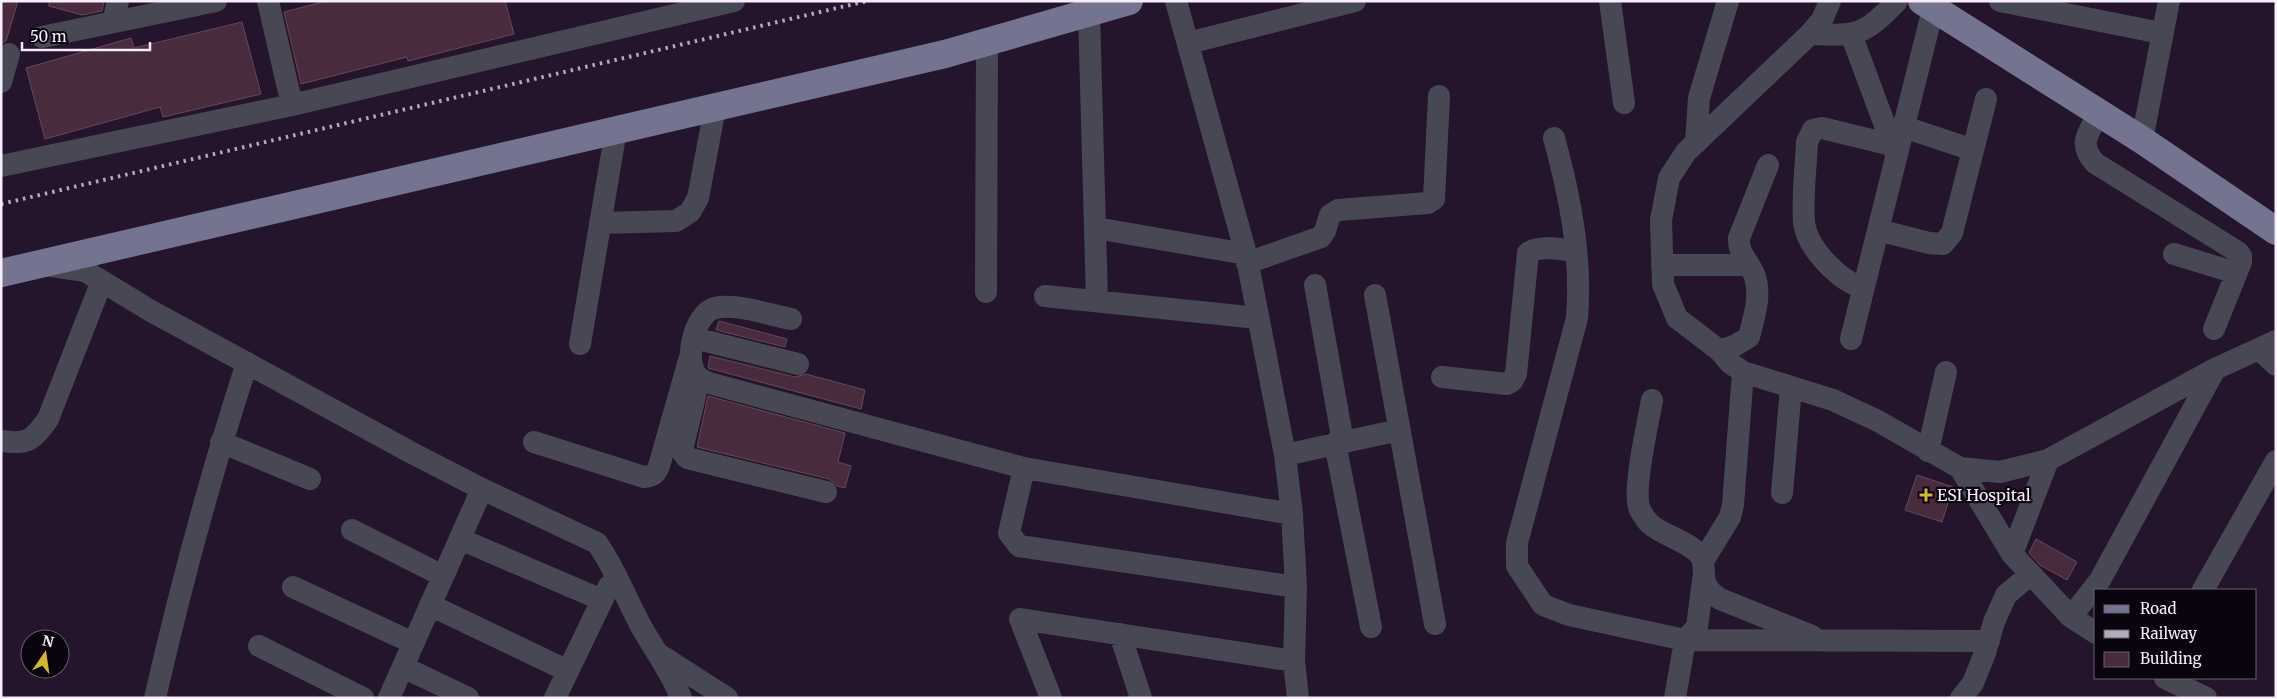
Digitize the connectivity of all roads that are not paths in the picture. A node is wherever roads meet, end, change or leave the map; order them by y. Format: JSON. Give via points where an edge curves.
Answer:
{"nodes":[{"id":1,"x":216,"y":1,"type":"edge"},
{"id":2,"x":268,"y":1,"type":"edge"},
{"id":3,"x":734,"y":1,"type":"edge"},
{"id":4,"x":1129,"y":1,"type":"edge"},
{"id":5,"x":1176,"y":1,"type":"edge"},
{"id":6,"x":1355,"y":1,"type":"edge"},
{"id":7,"x":1610,"y":1,"type":"edge"},
{"id":8,"x":1728,"y":1,"type":"edge"},
{"id":9,"x":1830,"y":1,"type":"edge"},
{"id":10,"x":1897,"y":1,"type":"edge"},
{"id":11,"x":2000,"y":1,"type":"edge"},
{"id":12,"x":2168,"y":1,"type":"edge"},
{"id":13,"x":1927,"y":4,"type":"edge"},
{"id":14,"x":659,"y":10,"type":"edge"},
{"id":15,"x":116,"y":12,"type":"edge"},
{"id":16,"x":1089,"y":13,"type":"junction"},
{"id":17,"x":2161,"y":33,"type":"junction"},
{"id":18,"x":1810,"y":34,"type":"junction"},
{"id":19,"x":1851,"y":34,"type":"junction"},
{"id":20,"x":42,"y":37,"type":"dead end"},
{"id":21,"x":987,"y":42,"type":"junction"},
{"id":22,"x":1188,"y":43,"type":"junction"},
{"id":23,"x":9,"y":54,"type":"dead end"},
{"id":24,"x":1,"y":82,"type":"edge"},
{"id":25,"x":1440,"y":96,"type":"dead end"},
{"id":26,"x":1986,"y":99,"type":"dead end"},
{"id":27,"x":1624,"y":102,"type":"dead end"},
{"id":28,"x":292,"y":105,"type":"junction"},
{"id":29,"x":715,"y":108,"type":"junction"},
{"id":30,"x":2099,"y":113,"type":"junction"},
{"id":31,"x":616,"y":130,"type":"junction"},
{"id":32,"x":1554,"y":138,"type":"dead end"},
{"id":33,"x":2142,"y":140,"type":"junction"},
{"id":34,"x":1696,"y":143,"type":"junction"},
{"id":35,"x":1897,"y":143,"type":"junction"},
{"id":36,"x":1973,"y":150,"type":"junction"},
{"id":37,"x":1768,"y":165,"type":"dead end"},
{"id":38,"x":1,"y":166,"type":"edge"},
{"id":39,"x":600,"y":223,"type":"junction"},
{"id":40,"x":1096,"y":228,"type":"junction"},
{"id":41,"x":1878,"y":230,"type":"junction"},
{"id":42,"x":2276,"y":231,"type":"edge"},
{"id":43,"x":1576,"y":252,"type":"junction"},
{"id":44,"x":2174,"y":254,"type":"dead end"},
{"id":45,"x":1246,"y":259,"type":"junction"},
{"id":46,"x":38,"y":264,"type":"junction"},
{"id":47,"x":1662,"y":265,"type":"junction"},
{"id":48,"x":1749,"y":265,"type":"junction"},
{"id":49,"x":1,"y":272,"type":"edge"},
{"id":50,"x":2236,"y":273,"type":"junction"},
{"id":51,"x":102,"y":282,"type":"junction"},
{"id":52,"x":1315,"y":285,"type":"dead end"},
{"id":53,"x":1863,"y":288,"type":"junction"},
{"id":54,"x":986,"y":292,"type":"dead end"},
{"id":55,"x":1374,"y":295,"type":"dead end"},
{"id":56,"x":1045,"y":296,"type":"dead end"},
{"id":57,"x":1097,"y":301,"type":"junction"},
{"id":58,"x":1258,"y":318,"type":"junction"},
{"id":59,"x":792,"y":319,"type":"dead end"},
{"id":60,"x":2214,"y":329,"type":"dead end"},
{"id":61,"x":1851,"y":339,"type":"dead end"},
{"id":62,"x":580,"y":344,"type":"dead end"},
{"id":63,"x":2267,"y":345,"type":"edge"},
{"id":64,"x":692,"y":348,"type":"junction"},
{"id":65,"x":1720,"y":351,"type":"junction"},
{"id":66,"x":247,"y":363,"type":"junction"},
{"id":67,"x":798,"y":364,"type":"dead end"},
{"id":68,"x":2276,"y":365,"type":"edge"},
{"id":69,"x":2215,"y":369,"type":"junction"},
{"id":70,"x":1743,"y":372,"type":"junction"},
{"id":71,"x":1946,"y":372,"type":"dead end"},
{"id":72,"x":1442,"y":377,"type":"dead end"},
{"id":73,"x":699,"y":378,"type":"junction"},
{"id":74,"x":1791,"y":387,"type":"junction"},
{"id":75,"x":1652,"y":400,"type":"dead end"},
{"id":76,"x":1399,"y":430,"type":"junction"},
{"id":77,"x":1,"y":440,"type":"edge"},
{"id":78,"x":221,"y":442,"type":"junction"},
{"id":79,"x":534,"y":442,"type":"dead end"},
{"id":80,"x":1339,"y":443,"type":"junction"},
{"id":81,"x":1928,"y":451,"type":"junction"},
{"id":82,"x":1285,"y":455,"type":"junction"},
{"id":83,"x":2048,"y":460,"type":"junction"},
{"id":84,"x":2276,"y":462,"type":"edge"},
{"id":85,"x":1024,"y":468,"type":"junction"},
{"id":86,"x":1960,"y":468,"type":"junction"},
{"id":87,"x":310,"y":479,"type":"dead end"},
{"id":88,"x":482,"y":489,"type":"junction"},
{"id":89,"x":826,"y":492,"type":"dead end"},
{"id":90,"x":1782,"y":493,"type":"dead end"},
{"id":91,"x":1292,"y":514,"type":"junction"},
{"id":92,"x":352,"y":530,"type":"dead end"},
{"id":93,"x":460,"y":539,"type":"junction"},
{"id":94,"x":2012,"y":554,"type":"junction"},
{"id":95,"x":1703,"y":570,"type":"junction"},
{"id":96,"x":616,"y":573,"type":"junction"},
{"id":97,"x":2031,"y":574,"type":"junction"},
{"id":98,"x":443,"y":576,"type":"junction"},
{"id":99,"x":1296,"y":586,"type":"junction"},
{"id":100,"x":292,"y":587,"type":"dead end"},
{"id":101,"x":2204,"y":589,"type":"edge"},
{"id":102,"x":602,"y":600,"type":"junction"},
{"id":103,"x":430,"y":605,"type":"junction"},
{"id":104,"x":2071,"y":617,"type":"junction"},
{"id":105,"x":1435,"y":624,"type":"dead end"},
{"id":106,"x":1371,"y":627,"type":"dead end"},
{"id":107,"x":2094,"y":632,"type":"edge"},
{"id":108,"x":1120,"y":634,"type":"junction"},
{"id":109,"x":1685,"y":640,"type":"junction"},
{"id":110,"x":1822,"y":640,"type":"junction"},
{"id":111,"x":413,"y":643,"type":"junction"},
{"id":112,"x":259,"y":646,"type":"dead end"},
{"id":113,"x":1987,"y":647,"type":"junction"},
{"id":114,"x":657,"y":653,"type":"junction"},
{"id":115,"x":1294,"y":661,"type":"junction"},
{"id":116,"x":403,"y":667,"type":"junction"},
{"id":117,"x":568,"y":671,"type":"junction"},
{"id":118,"x":2167,"y":679,"type":"edge"},
{"id":119,"x":1967,"y":690,"type":"edge"},
{"id":120,"x":155,"y":698,"type":"edge"},
{"id":121,"x":364,"y":698,"type":"edge"},
{"id":122,"x":389,"y":698,"type":"edge"},
{"id":123,"x":468,"y":698,"type":"edge"},
{"id":124,"x":555,"y":698,"type":"edge"},
{"id":125,"x":681,"y":698,"type":"edge"},
{"id":126,"x":727,"y":698,"type":"edge"},
{"id":127,"x":1051,"y":698,"type":"edge"},
{"id":128,"x":1142,"y":698,"type":"edge"},
{"id":129,"x":1298,"y":698,"type":"edge"},
{"id":130,"x":1675,"y":698,"type":"edge"},
{"id":131,"x":2206,"y":698,"type":"edge"}],
"edges":[{"from":1,"to":15,"type":"street"},
{"from":2,"to":28,"type":"street"},
{"from":3,"to":14,"type":"street"},
{"from":4,"to":16,"type":"main road"},
{"from":5,"to":22,"type":"street"},
{"from":6,"to":22,"type":"street"},
{"from":7,"to":27,"type":"street"},
{"from":8,"to":34,"type":"street","via":[[1700,98]]},
{"from":9,"to":18,"type":"street","via":[[1822,20]]},
{"from":10,"to":19,"type":"street","via":[[1879,20],[1862,32]]},
{"from":11,"to":17,"type":"street"},
{"from":12,"to":17,"type":"street"},
{"from":13,"to":30,"type":"main road"},
{"from":13,"to":35,"type":"street"},
{"from":14,"to":28,"type":"street"},
{"from":15,"to":20,"type":"street"},
{"from":16,"to":21,"type":"main road"},
{"from":16,"to":40,"type":"street"},
{"from":17,"to":33,"type":"street"},
{"from":18,"to":19,"type":"street"},
{"from":18,"to":34,"type":"street"},
{"from":19,"to":35,"type":"street"},
{"from":21,"to":29,"type":"main road"},
{"from":21,"to":54,"type":"street"},
{"from":22,"to":45,"type":"street"},
{"from":23,"to":24,"type":"street"},
{"from":25,"to":45,"type":"street","via":[[1434,199],[1428,203],[1338,210],[1330,216],[1320,237]]},
{"from":26,"to":36,"type":"street"},
{"from":28,"to":38,"type":"street"},
{"from":29,"to":31,"type":"main road"},
{"from":29,"to":39,"type":"street","via":[[698,198],[690,212],[676,221]]},
{"from":30,"to":33,"type":"main road"},
{"from":30,"to":50,"type":"street","via":[[2085,141],[2089,156],[2101,167],[2238,252],[2241,262]]},
{"from":31,"to":39,"type":"street"},
{"from":31,"to":46,"type":"main road"},
{"from":32,"to":43,"type":"street","via":[[1570,203]]},
{"from":33,"to":42,"type":"main road"},
{"from":34,"to":47,"type":"street","via":[[1669,178],[1661,220]]},
{"from":35,"to":36,"type":"street"},
{"from":35,"to":41,"type":"street"},
{"from":35,"to":53,"type":"street","via":[[1822,128],[1813,130],[1807,142],[1804,224],[1815,248],[1838,275]]},
{"from":36,"to":41,"type":"street","via":[[1952,233],[1943,244]]},
{"from":37,"to":48,"type":"street","via":[[1739,238],[1738,248]]},
{"from":39,"to":62,"type":"street"},
{"from":40,"to":45,"type":"street"},
{"from":40,"to":57,"type":"street"},
{"from":41,"to":53,"type":"street"},
{"from":43,"to":72,"type":"street","via":[[1540,248],[1528,253],[1516,374],[1512,381],[1507,384]]},
{"from":43,"to":109,"type":"street","via":[[1577,318],[1517,543],[1517,566],[1543,604],[1568,615]]},
{"from":44,"to":50,"type":"street"},
{"from":45,"to":58,"type":"street"},
{"from":46,"to":49,"type":"main road"},
{"from":46,"to":51,"type":"street","via":[[85,271]]},
{"from":47,"to":48,"type":"street"},
{"from":47,"to":65,"type":"street","via":[[1663,284],[1677,318]]},
{"from":48,"to":65,"type":"street","via":[[1758,292],[1749,336]]},
{"from":50,"to":60,"type":"street"},
{"from":51,"to":66,"type":"street"},
{"from":51,"to":77,"type":"street","via":[[48,419],[34,438],[24,442]]},
{"from":52,"to":80,"type":"street"},
{"from":53,"to":61,"type":"street"},
{"from":55,"to":76,"type":"street"},
{"from":56,"to":57,"type":"street"},
{"from":57,"to":58,"type":"street"},
{"from":58,"to":82,"type":"street"},
{"from":59,"to":64,"type":"street","via":[[733,308],[714,308],[700,317]]},
{"from":63,"to":68,"type":"street"},
{"from":63,"to":69,"type":"street"},
{"from":64,"to":67,"type":"street"},
{"from":64,"to":73,"type":"street"},
{"from":64,"to":79,"type":"street","via":[[659,466],[651,477]]},
{"from":65,"to":70,"type":"street"},
{"from":66,"to":78,"type":"street"},
{"from":66,"to":88,"type":"street"},
{"from":69,"to":83,"type":"street"},
{"from":69,"to":104,"type":"street","via":[[2100,580]]},
{"from":70,"to":74,"type":"street"},
{"from":70,"to":95,"type":"street","via":[[1733,505]]},
{"from":71,"to":81,"type":"street"},
{"from":73,"to":85,"type":"street","via":[[709,384]]},
{"from":73,"to":89,"type":"street","via":[[683,446],[686,458]]},
{"from":74,"to":81,"type":"street","via":[[1842,404]]},
{"from":74,"to":90,"type":"street"},
{"from":75,"to":95,"type":"street","via":[[1637,490],[1639,508],[1649,523],[1696,551]]},
{"from":76,"to":80,"type":"street"},
{"from":76,"to":105,"type":"street"},
{"from":78,"to":87,"type":"street"},
{"from":78,"to":120,"type":"street","via":[[178,595]]},
{"from":80,"to":82,"type":"street"},
{"from":80,"to":106,"type":"street"},
{"from":81,"to":86,"type":"street"},
{"from":82,"to":91,"type":"street"},
{"from":83,"to":86,"type":"street","via":[[2000,472]]},
{"from":83,"to":94,"type":"street"},
{"from":84,"to":101,"type":"street"},
{"from":85,"to":91,"type":"street"},
{"from":85,"to":99,"type":"street","via":[[1009,533],[1019,546]]},
{"from":86,"to":94,"type":"street"},
{"from":88,"to":93,"type":"street"},
{"from":88,"to":96,"type":"street","via":[[597,543]]},
{"from":91,"to":99,"type":"street"},
{"from":92,"to":98,"type":"street"},
{"from":93,"to":98,"type":"street"},
{"from":93,"to":102,"type":"street"},
{"from":94,"to":97,"type":"street"},
{"from":95,"to":109,"type":"street","via":[[1696,627]]},
{"from":95,"to":110,"type":"street","via":[[1709,592],[1720,599]]},
{"from":96,"to":102,"type":"street"},
{"from":96,"to":114,"type":"street"},
{"from":97,"to":104,"type":"street"},
{"from":97,"to":113,"type":"street","via":[[2006,595]]},
{"from":98,"to":103,"type":"street"},
{"from":99,"to":115,"type":"street"},
{"from":100,"to":111,"type":"street"},
{"from":102,"to":117,"type":"street"},
{"from":103,"to":111,"type":"street"},
{"from":103,"to":117,"type":"street"},
{"from":104,"to":107,"type":"street"},
{"from":108,"to":115,"type":"street"},
{"from":108,"to":127,"type":"street","via":[[1020,620]]},
{"from":108,"to":128,"type":"street"},
{"from":109,"to":110,"type":"street"},
{"from":109,"to":130,"type":"street"},
{"from":110,"to":113,"type":"street"},
{"from":111,"to":116,"type":"street"},
{"from":112,"to":121,"type":"street"},
{"from":113,"to":119,"type":"street"},
{"from":114,"to":125,"type":"street"},
{"from":114,"to":126,"type":"street"},
{"from":115,"to":129,"type":"street"},
{"from":116,"to":122,"type":"street"},
{"from":116,"to":123,"type":"street"},
{"from":117,"to":124,"type":"street"},
{"from":118,"to":131,"type":"street"}]}
